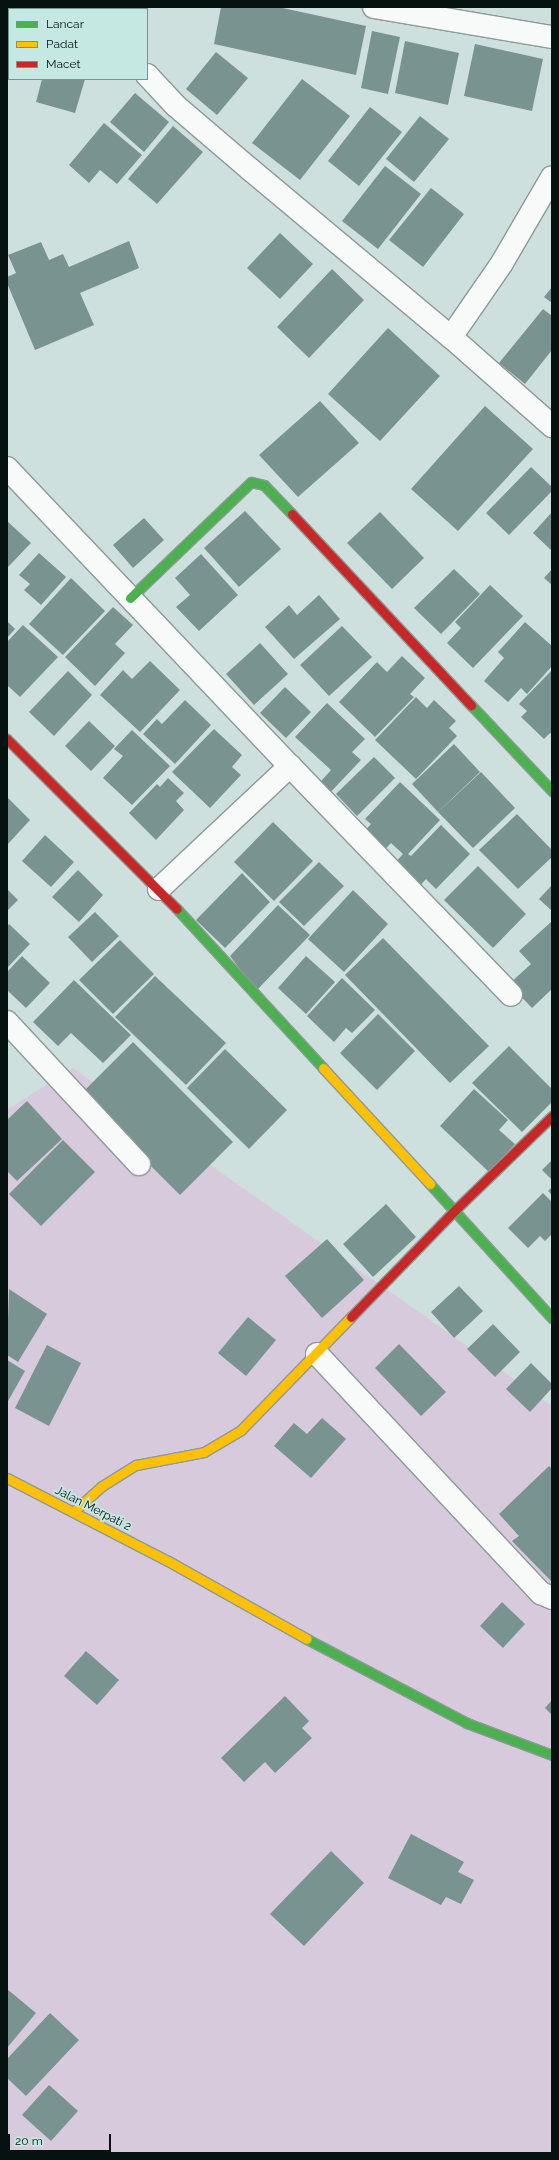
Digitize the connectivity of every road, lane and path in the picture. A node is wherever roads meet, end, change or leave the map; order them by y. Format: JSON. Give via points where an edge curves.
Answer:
{"nodes":[{"id":1,"x":374,"y":7,"type":"edge"},
{"id":2,"x":552,"y":37,"type":"edge"},
{"id":3,"x":148,"y":76,"type":"edge"},
{"id":4,"x":552,"y":180,"type":"edge"},
{"id":5,"x":451,"y":337,"type":"junction"},
{"id":6,"x":552,"y":426,"type":"edge"},
{"id":7,"x":7,"y":468,"type":"edge"},
{"id":8,"x":130,"y":598,"type":"junction"},
{"id":9,"x":7,"y":739,"type":"edge"},
{"id":10,"x":290,"y":766,"type":"junction"},
{"id":11,"x":552,"y":791,"type":"edge"},
{"id":12,"x":160,"y":889,"type":"junction"},
{"id":13,"x":511,"y":995,"type":"dead end"},
{"id":14,"x":7,"y":1022,"type":"edge"},
{"id":15,"x":552,"y":1116,"type":"edge"},
{"id":16,"x":140,"y":1164,"type":"dead end"},
{"id":17,"x":455,"y":1210,"type":"junction"},
{"id":18,"x":552,"y":1318,"type":"edge"},
{"id":19,"x":317,"y":1354,"type":"junction"},
{"id":20,"x":7,"y":1478,"type":"edge"},
{"id":21,"x":73,"y":1512,"type":"junction"},
{"id":22,"x":552,"y":1598,"type":"edge"},
{"id":23,"x":552,"y":1755,"type":"edge"}],
"edges":[{"from":1,"to":2,"type":"street"},
{"from":3,"to":5,"type":"street","via":[[176,106],[245,166]]},
{"from":4,"to":5,"type":"street","via":[[502,262]]},
{"from":5,"to":6,"type":"street"},
{"from":7,"to":8,"type":"street"},
{"from":8,"to":10,"type":"street"},
{"from":8,"to":11,"type":"street","via":[[244,486],[257,482],[264,485]]},
{"from":9,"to":12,"type":"street"},
{"from":10,"to":12,"type":"street"},
{"from":10,"to":13,"type":"street"},
{"from":12,"to":17,"type":"street"},
{"from":14,"to":16,"type":"street"},
{"from":15,"to":17,"type":"street"},
{"from":17,"to":18,"type":"street"},
{"from":17,"to":19,"type":"street"},
{"from":19,"to":21,"type":"street","via":[[241,1430],[204,1452],[136,1464],[102,1486]]},
{"from":19,"to":22,"type":"street","via":[[542,1593]]},
{"from":20,"to":21,"type":"street","name":"Jalan Merpati 2"},
{"from":21,"to":23,"type":"street","name":"Jalan Merpati 2","via":[[467,1723]]}]}
